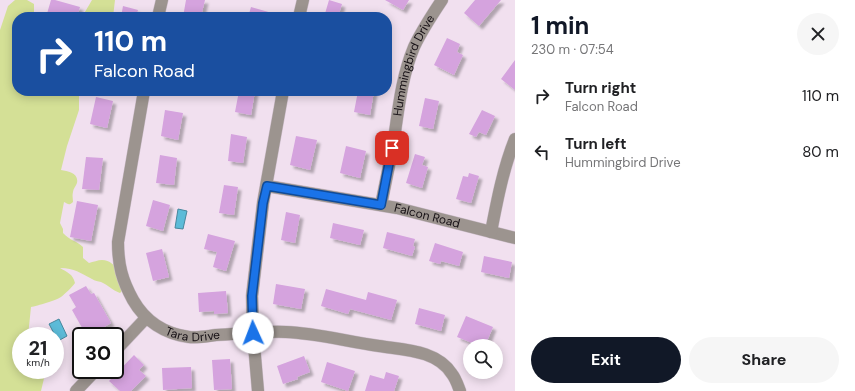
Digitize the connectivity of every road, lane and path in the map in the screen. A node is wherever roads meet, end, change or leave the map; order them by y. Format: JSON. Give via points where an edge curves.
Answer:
{"nodes":[{"id":1,"x":162,"y":0,"type":"edge"},
{"id":2,"x":303,"y":0,"type":"edge"},
{"id":3,"x":442,"y":0,"type":"edge"},
{"id":4,"x":159,"y":12,"type":"edge"},
{"id":5,"x":300,"y":12,"type":"edge"},
{"id":6,"x":143,"y":96,"type":"edge"},
{"id":7,"x":282,"y":96,"type":"edge"},
{"id":8,"x":515,"y":139,"type":"edge"},
{"id":9,"x":267,"y":186,"type":"junction"},
{"id":10,"x":381,"y":205,"type":"junction"},
{"id":11,"x":491,"y":232,"type":"junction"},
{"id":12,"x":515,"y":238,"type":"edge"},
{"id":13,"x":146,"y":318,"type":"junction"},
{"id":14,"x":253,"y":333,"type":"junction"},
{"id":15,"x":124,"y":341,"type":"edge"},
{"id":16,"x":87,"y":379,"type":"edge"},
{"id":17,"x":76,"y":391,"type":"edge"},
{"id":18,"x":258,"y":391,"type":"edge"},
{"id":19,"x":460,"y":391,"type":"edge"}],
"edges":[{"from":1,"to":4,"type":"street"},
{"from":2,"to":5,"type":"street"},
{"from":3,"to":10,"type":"street","name":"Hummingbird Drive","via":[[426,24],[405,74]]},
{"from":6,"to":13,"type":"street","name":"Tara Drive","via":[[118,254],[120,271],[127,288]]},
{"from":7,"to":9,"type":"street"},
{"from":8,"to":11,"type":"street","via":[[501,184]]},
{"from":9,"to":10,"type":"street","name":"Falcon Road"},
{"from":9,"to":14,"type":"street","via":[[252,296]]},
{"from":10,"to":11,"type":"street","name":"Falcon Road"},
{"from":11,"to":12,"type":"street","name":"Falcon Road"},
{"from":13,"to":14,"type":"street","name":"Tara Drive","via":[[168,332],[190,337]]},
{"from":13,"to":15,"type":"street"},
{"from":14,"to":18,"type":"street"},
{"from":14,"to":19,"type":"street","name":"Tara Drive","via":[[308,333],[432,357],[450,371]]},
{"from":16,"to":17,"type":"street"}]}
